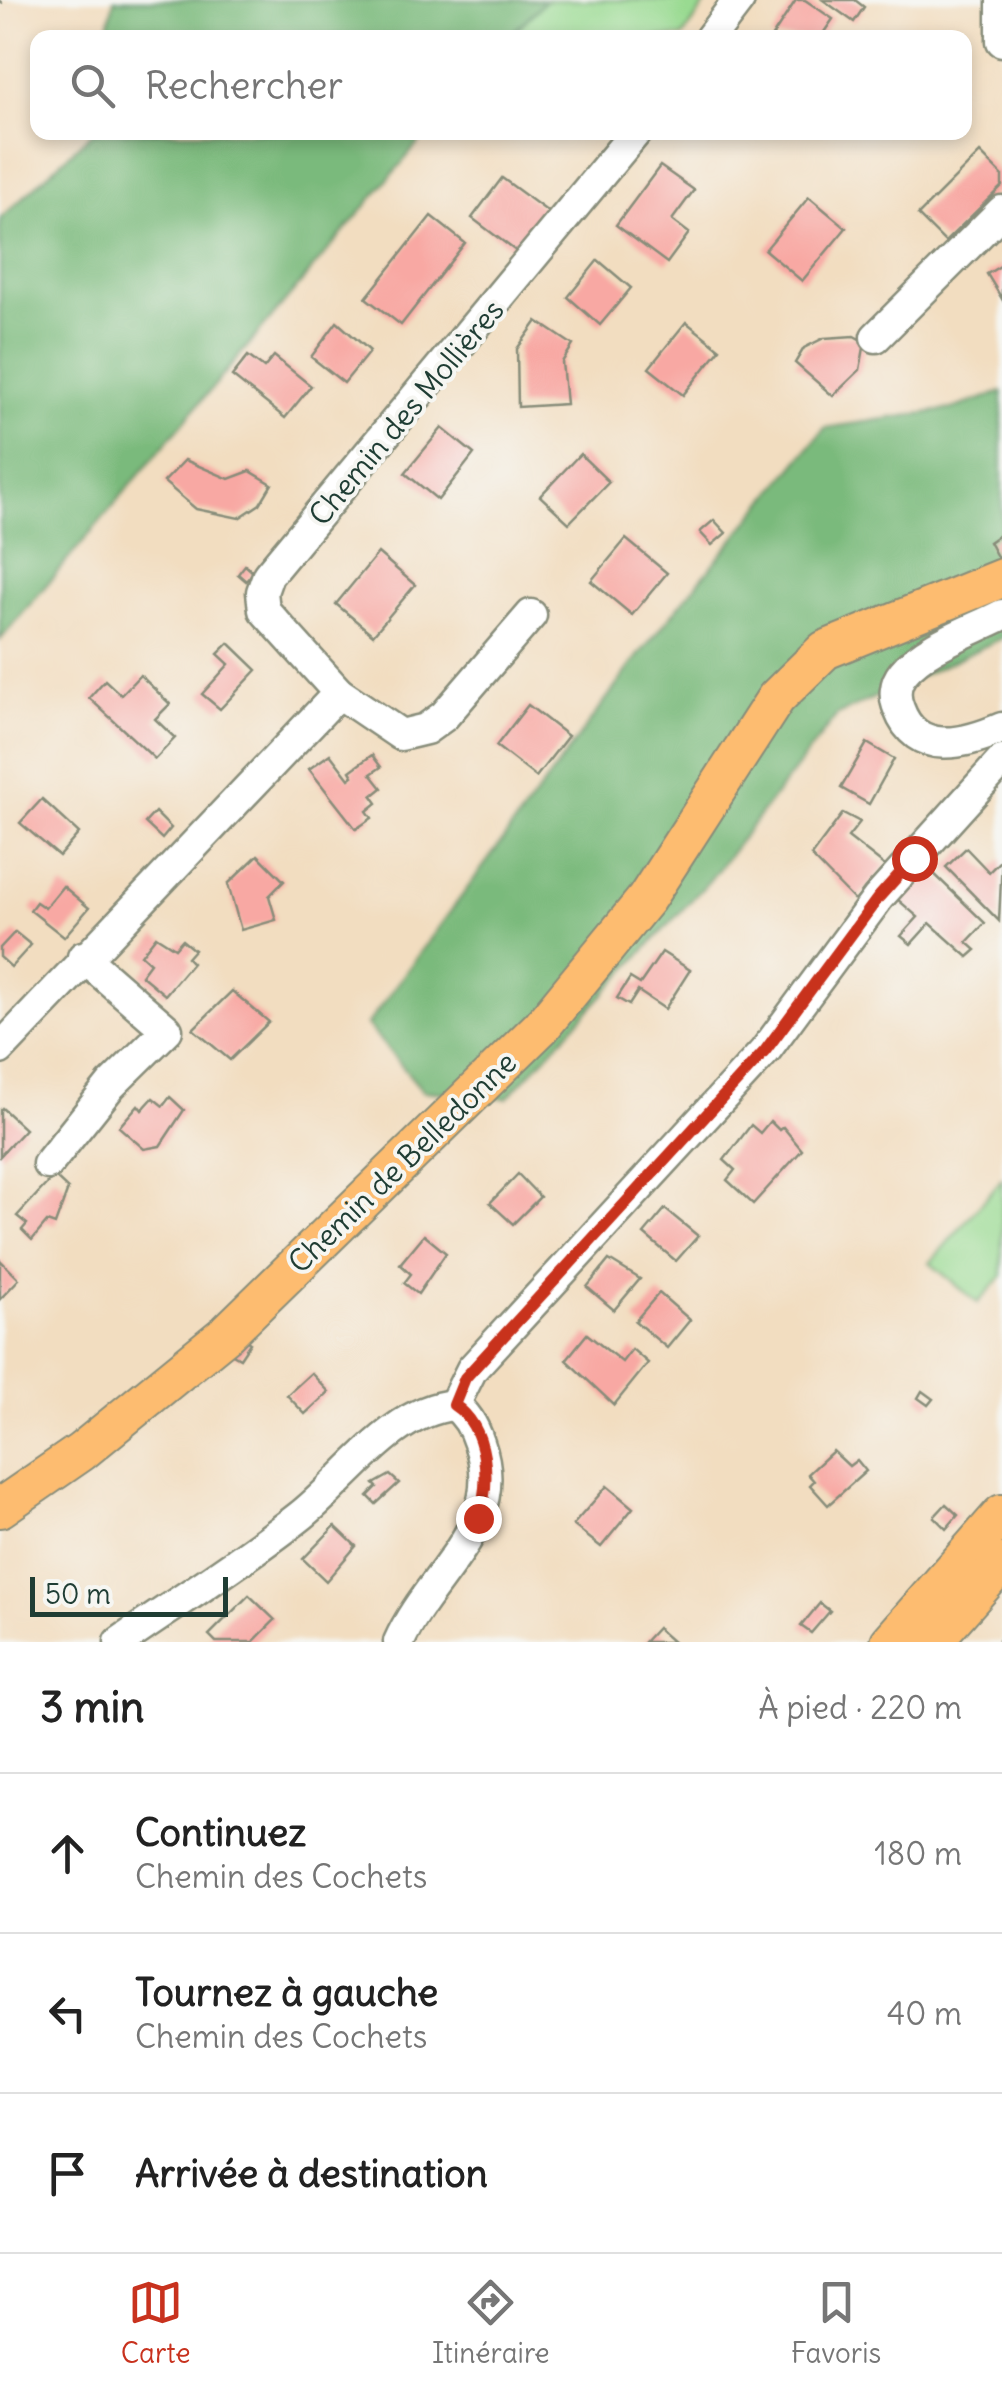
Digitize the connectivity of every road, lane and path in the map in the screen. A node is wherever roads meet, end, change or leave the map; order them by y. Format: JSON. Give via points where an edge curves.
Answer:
{"nodes":[{"id":1,"x":739,"y":0,"type":"edge"},
{"id":2,"x":1002,"y":0,"type":"edge"},
{"id":3,"x":716,"y":30,"type":"edge"},
{"id":4,"x":1002,"y":41,"type":"edge"},
{"id":5,"x":629,"y":140,"type":"edge"},
{"id":6,"x":1002,"y":211,"type":"edge"},
{"id":7,"x":876,"y":338,"type":"dead end"},
{"id":8,"x":1002,"y":578,"type":"edge"},
{"id":9,"x":531,"y":615,"type":"dead end"},
{"id":10,"x":1002,"y":615,"type":"edge"},
{"id":11,"x":338,"y":693,"type":"junction"},
{"id":12,"x":1002,"y":728,"type":"edge"},
{"id":13,"x":1002,"y":761,"type":"edge"},
{"id":14,"x":83,"y":957,"type":"junction"},
{"id":15,"x":0,"y":1049,"type":"edge"},
{"id":16,"x":48,"y":1164,"type":"dead end"},
{"id":17,"x":454,"y":1405,"type":"junction"},
{"id":18,"x":0,"y":1508,"type":"edge"},
{"id":19,"x":1002,"y":1514,"type":"edge"},
{"id":20,"x":1002,"y":1563,"type":"edge"},
{"id":21,"x":120,"y":1642,"type":"edge"},
{"id":22,"x":398,"y":1642,"type":"edge"},
{"id":23,"x":890,"y":1642,"type":"edge"},
{"id":24,"x":932,"y":1642,"type":"edge"}],
"edges":[{"from":1,"to":3,"type":"street"},
{"from":2,"to":4,"type":"street"},
{"from":5,"to":11,"type":"street","name":"Chemin des Mollières","via":[[268,575],[264,610]]},
{"from":6,"to":7,"type":"street"},
{"from":8,"to":18,"type":"main road","name":"Chemin de Belledonne","via":[[826,650],[776,698],[646,898],[541,1027],[227,1333],[81,1452]]},
{"from":9,"to":11,"type":"street","name":"Chemin des Mollières","via":[[426,729],[401,735]]},
{"from":10,"to":12,"type":"street","via":[[918,659],[900,676],[894,696],[906,728],[926,742],[951,744]]},
{"from":11,"to":14,"type":"street"},
{"from":13,"to":17,"type":"street","via":[[878,898],[765,1051],[472,1370]]},
{"from":14,"to":15,"type":"street"},
{"from":14,"to":16,"type":"street","via":[[167,1030],[110,1084]]},
{"from":17,"to":21,"type":"street","via":[[388,1436],[300,1516]]},
{"from":17,"to":22,"type":"street","via":[[482,1450],[483,1504],[470,1536]]},
{"from":19,"to":23,"type":"main road"},
{"from":20,"to":24,"type":"main road"}]}
